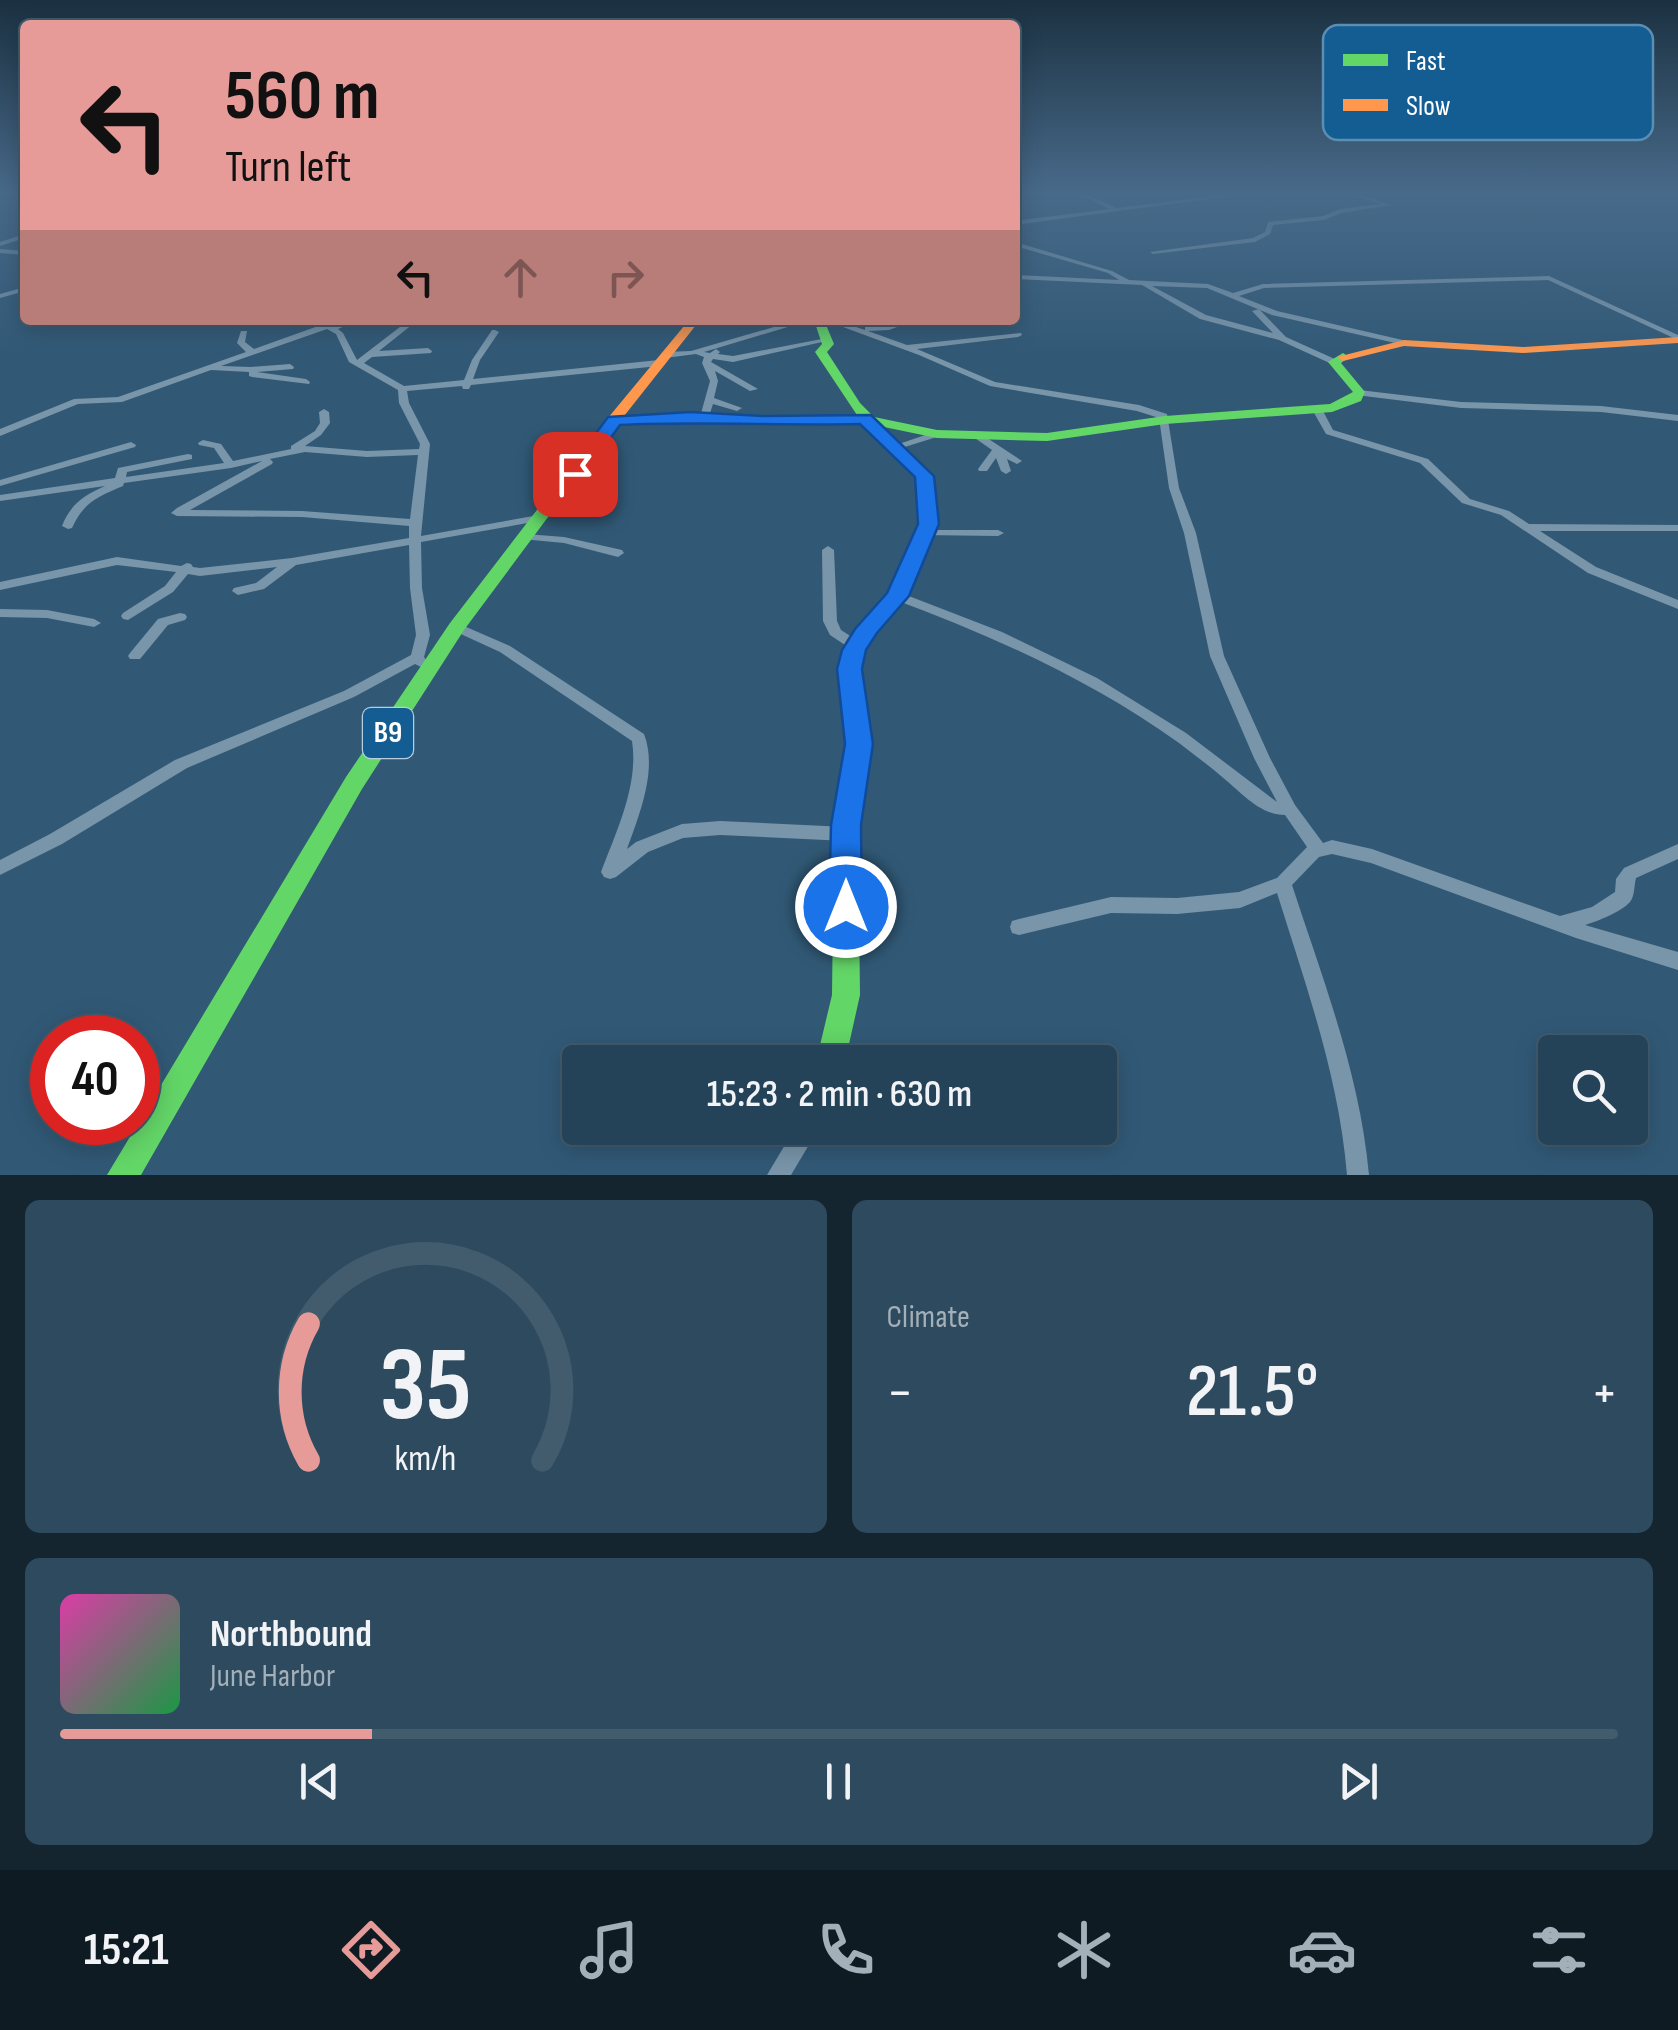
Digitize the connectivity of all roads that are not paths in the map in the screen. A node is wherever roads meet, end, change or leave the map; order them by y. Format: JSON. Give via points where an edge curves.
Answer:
{"nodes":[{"id":1,"x":1025,"y":247,"type":"edge"},
{"id":2,"x":1199,"y":247,"type":"edge"},
{"id":3,"x":1153,"y":252,"type":"dead end"},
{"id":4,"x":1020,"y":277,"type":"edge"},
{"id":5,"x":1126,"y":281,"type":"junction"},
{"id":6,"x":1208,"y":286,"type":"junction"},
{"id":7,"x":1256,"y":287,"type":"junction"},
{"id":8,"x":1237,"y":298,"type":"junction"},
{"id":9,"x":324,"y":325,"type":"edge"},
{"id":10,"x":328,"y":325,"type":"edge"},
{"id":11,"x":408,"y":325,"type":"edge"},
{"id":12,"x":691,"y":325,"type":"edge"},
{"id":13,"x":790,"y":325,"type":"edge"},
{"id":14,"x":821,"y":325,"type":"edge"},
{"id":15,"x":842,"y":325,"type":"edge"},
{"id":16,"x":898,"y":325,"type":"edge"},
{"id":17,"x":851,"y":328,"type":"junction"},
{"id":18,"x":495,"y":332,"type":"dead end"},
{"id":19,"x":244,"y":333,"type":"dead end"},
{"id":20,"x":963,"y":335,"type":"dead end"},
{"id":21,"x":1018,"y":335,"type":"dead end"},
{"id":22,"x":1282,"y":338,"type":"junction"},
{"id":23,"x":1678,"y":339,"type":"edge"},
{"id":24,"x":827,"y":340,"type":"junction"},
{"id":25,"x":1404,"y":342,"type":"junction"},
{"id":26,"x":943,"y":344,"type":"junction"},
{"id":27,"x":726,"y":345,"type":"junction"},
{"id":28,"x":906,"y":347,"type":"junction"},
{"id":29,"x":252,"y":352,"type":"junction"},
{"id":30,"x":692,"y":353,"type":"junction"},
{"id":31,"x":425,"y":355,"type":"dead end"},
{"id":32,"x":664,"y":356,"type":"junction"},
{"id":33,"x":364,"y":359,"type":"junction"},
{"id":34,"x":708,"y":359,"type":"junction"},
{"id":35,"x":598,"y":362,"type":"dead end"},
{"id":36,"x":1334,"y":362,"type":"junction"},
{"id":37,"x":290,"y":367,"type":"dead end"},
{"id":38,"x":210,"y":368,"type":"junction"},
{"id":39,"x":240,"y":372,"type":"junction"},
{"id":40,"x":306,"y":382,"type":"dead end"},
{"id":41,"x":466,"y":387,"type":"junction"},
{"id":42,"x":402,"y":388,"type":"junction"},
{"id":43,"x":754,"y":389,"type":"dead end"},
{"id":44,"x":1358,"y":394,"type":"junction"},
{"id":45,"x":708,"y":408,"type":"junction"},
{"id":46,"x":738,"y":408,"type":"dead end"},
{"id":47,"x":1318,"y":411,"type":"junction"},
{"id":48,"x":324,"y":412,"type":"dead end"},
{"id":49,"x":1678,"y":418,"type":"edge"},
{"id":50,"x":865,"y":419,"type":"junction"},
{"id":51,"x":614,"y":420,"type":"junction"},
{"id":52,"x":1166,"y":420,"type":"junction"},
{"id":53,"x":0,"y":433,"type":"edge"},
{"id":54,"x":938,"y":434,"type":"junction"},
{"id":55,"x":974,"y":434,"type":"junction"},
{"id":56,"x":203,"y":443,"type":"dead end"},
{"id":57,"x":132,"y":446,"type":"dead end"},
{"id":58,"x":895,"y":448,"type":"junction"},
{"id":59,"x":998,"y":449,"type":"junction"},
{"id":60,"x":290,"y":451,"type":"junction"},
{"id":61,"x":424,"y":452,"type":"junction"},
{"id":62,"x":188,"y":458,"type":"dead end"},
{"id":63,"x":44,"y":460,"type":"dead end"},
{"id":64,"x":1017,"y":461,"type":"dead end"},
{"id":65,"x":231,"y":464,"type":"junction"},
{"id":66,"x":982,"y":468,"type":"dead end"},
{"id":67,"x":122,"y":470,"type":"junction"},
{"id":68,"x":1006,"y":470,"type":"dead end"},
{"id":69,"x":28,"y":474,"type":"junction"},
{"id":70,"x":0,"y":482,"type":"edge"},
{"id":71,"x":0,"y":498,"type":"edge"},
{"id":72,"x":539,"y":518,"type":"junction"},
{"id":73,"x":415,"y":522,"type":"junction"},
{"id":74,"x":68,"y":526,"type":"dead end"},
{"id":75,"x":1528,"y":527,"type":"junction"},
{"id":76,"x":1678,"y":528,"type":"edge"},
{"id":77,"x":998,"y":533,"type":"dead end"},
{"id":78,"x":925,"y":534,"type":"junction"},
{"id":79,"x":526,"y":536,"type":"junction"},
{"id":80,"x":416,"y":541,"type":"junction"},
{"id":81,"x":828,"y":550,"type":"dead end"},
{"id":82,"x":618,"y":552,"type":"dead end"},
{"id":83,"x":292,"y":562,"type":"junction"},
{"id":84,"x":188,"y":566,"type":"junction"},
{"id":85,"x":0,"y":586,"type":"edge"},
{"id":86,"x":238,"y":590,"type":"dead end"},
{"id":87,"x":897,"y":596,"type":"junction"},
{"id":88,"x":1678,"y":605,"type":"edge"},
{"id":89,"x":0,"y":614,"type":"edge"},
{"id":90,"x":128,"y":616,"type":"dead end"},
{"id":91,"x":180,"y":617,"type":"dead end"},
{"id":92,"x":94,"y":623,"type":"dead end"},
{"id":93,"x":457,"y":627,"type":"junction"},
{"id":94,"x":856,"y":646,"type":"junction"},
{"id":95,"x":135,"y":656,"type":"dead end"},
{"id":96,"x":417,"y":657,"type":"junction"},
{"id":97,"x":429,"y":672,"type":"junction"},
{"id":98,"x":1289,"y":808,"type":"junction"},
{"id":99,"x":846,"y":834,"type":"junction"},
{"id":100,"x":1318,"y":849,"type":"junction"},
{"id":101,"x":1678,"y":851,"type":"edge"},
{"id":102,"x":0,"y":868,"type":"edge"},
{"id":103,"x":1282,"y":882,"type":"junction"},
{"id":104,"x":1562,"y":924,"type":"junction"},
{"id":105,"x":1019,"y":927,"type":"dead end"},
{"id":106,"x":1678,"y":961,"type":"edge"},
{"id":107,"x":834,"y":1045,"type":"edge"},
{"id":108,"x":797,"y":1145,"type":"edge"},
{"id":109,"x":123,"y":1175,"type":"edge"},
{"id":110,"x":778,"y":1175,"type":"edge"},
{"id":111,"x":1358,"y":1175,"type":"edge"}],
"edges":[{"from":1,"to":5,"type":"street"},
{"from":2,"to":3,"type":"street"},
{"from":4,"to":5,"type":"street"},
{"from":5,"to":6,"type":"street"},
{"from":5,"to":22,"type":"street","via":[[1154,288],[1204,317]]},
{"from":6,"to":7,"type":"street"},
{"from":6,"to":8,"type":"street"},
{"from":7,"to":8,"type":"street"},
{"from":7,"to":23,"type":"street","via":[[1550,278]]},
{"from":8,"to":22,"type":"street"},
{"from":8,"to":25,"type":"street"},
{"from":9,"to":29,"type":"street"},
{"from":10,"to":33,"type":"street"},
{"from":11,"to":33,"type":"street"},
{"from":12,"to":32,"type":"main road","number":"B9"},
{"from":13,"to":27,"type":"street"},
{"from":14,"to":24,"type":"main road"},
{"from":15,"to":17,"type":"street"},
{"from":16,"to":17,"type":"street"},
{"from":17,"to":28,"type":"street"},
{"from":18,"to":41,"type":"street"},
{"from":19,"to":29,"type":"street","via":[[242,343]]},
{"from":20,"to":26,"type":"street"},
{"from":21,"to":26,"type":"street"},
{"from":22,"to":36,"type":"street"},
{"from":23,"to":25,"type":"main road","via":[[1522,350]]},
{"from":24,"to":34,"type":"street"},
{"from":24,"to":50,"type":"main road","via":[[826,361]]},
{"from":25,"to":36,"type":"main road"},
{"from":26,"to":28,"type":"street"},
{"from":27,"to":30,"type":"street"},
{"from":27,"to":34,"type":"street"},
{"from":28,"to":52,"type":"street","via":[[993,384],[1139,408]]},
{"from":29,"to":38,"type":"street"},
{"from":30,"to":32,"type":"street"},
{"from":30,"to":34,"type":"street"},
{"from":31,"to":33,"type":"street"},
{"from":32,"to":35,"type":"street"},
{"from":32,"to":41,"type":"street"},
{"from":32,"to":51,"type":"main road","number":"B9"},
{"from":33,"to":42,"type":"street"},
{"from":34,"to":43,"type":"street"},
{"from":34,"to":45,"type":"street","via":[[714,381]]},
{"from":36,"to":44,"type":"main road"},
{"from":37,"to":39,"type":"street"},
{"from":38,"to":39,"type":"street"},
{"from":38,"to":53,"type":"street","via":[[119,400],[76,401]]},
{"from":39,"to":40,"type":"street"},
{"from":41,"to":42,"type":"street"},
{"from":42,"to":61,"type":"street"},
{"from":44,"to":47,"type":"main road"},
{"from":44,"to":49,"type":"street"},
{"from":45,"to":46,"type":"street"},
{"from":45,"to":50,"type":"main road","via":[[763,422]]},
{"from":45,"to":51,"type":"main road"},
{"from":47,"to":52,"type":"main road"},
{"from":47,"to":75,"type":"street","via":[[1330,432],[1424,461],[1462,498]]},
{"from":48,"to":60,"type":"street","via":[[326,423]]},
{"from":50,"to":54,"type":"main road"},
{"from":50,"to":58,"type":"main road"},
{"from":51,"to":72,"type":"main road","number":"B9"},
{"from":52,"to":55,"type":"main road","via":[[1070,436]]},
{"from":52,"to":98,"type":"street","via":[[1174,488],[1218,656]]},
{"from":54,"to":55,"type":"main road"},
{"from":54,"to":58,"type":"street"},
{"from":55,"to":59,"type":"street"},
{"from":56,"to":65,"type":"street","via":[[217,446]]},
{"from":57,"to":69,"type":"street"},
{"from":58,"to":78,"type":"main road","via":[[925,476]]},
{"from":59,"to":64,"type":"street"},
{"from":59,"to":66,"type":"street"},
{"from":59,"to":68,"type":"street"},
{"from":60,"to":61,"type":"street"},
{"from":60,"to":65,"type":"street"},
{"from":60,"to":73,"type":"street","via":[[174,515]]},
{"from":61,"to":73,"type":"street"},
{"from":62,"to":67,"type":"street"},
{"from":63,"to":69,"type":"street"},
{"from":65,"to":67,"type":"street"},
{"from":67,"to":71,"type":"street"},
{"from":67,"to":74,"type":"street","via":[[119,484],[85,499]]},
{"from":69,"to":70,"type":"street"},
{"from":72,"to":79,"type":"main road","number":"B9"},
{"from":72,"to":80,"type":"street"},
{"from":73,"to":80,"type":"street"},
{"from":75,"to":76,"type":"street"},
{"from":75,"to":88,"type":"street","via":[[1592,570]]},
{"from":77,"to":78,"type":"street"},
{"from":78,"to":87,"type":"main road"},
{"from":79,"to":82,"type":"street"},
{"from":79,"to":93,"type":"main road","number":"B9"},
{"from":80,"to":83,"type":"street"},
{"from":80,"to":96,"type":"street","via":[[423,635]]},
{"from":81,"to":94,"type":"street","via":[[830,621]]},
{"from":83,"to":84,"type":"street","via":[[212,572]]},
{"from":83,"to":86,"type":"street","via":[[260,586]]},
{"from":84,"to":85,"type":"street","via":[[117,561]]},
{"from":84,"to":90,"type":"street"},
{"from":87,"to":94,"type":"main road"},
{"from":87,"to":98,"type":"street","via":[[1055,659],[1160,720],[1265,804]]},
{"from":89,"to":92,"type":"street"},
{"from":91,"to":95,"type":"street","via":[[163,622]]},
{"from":93,"to":97,"type":"main road","number":"B9"},
{"from":93,"to":99,"type":"street","via":[[530,664],[639,738],[645,757],[610,872],[642,847],[682,830]]},
{"from":94,"to":99,"type":"main road","via":[[850,669],[859,744]]},
{"from":96,"to":97,"type":"street"},
{"from":96,"to":102,"type":"street","via":[[350,694],[181,764]]},
{"from":97,"to":109,"type":"main road","number":"B9","via":[[354,783]]},
{"from":98,"to":100,"type":"street"},
{"from":99,"to":107,"type":"main road","via":[[846,995]]},
{"from":100,"to":103,"type":"street"},
{"from":100,"to":104,"type":"street","via":[[1372,856]]},
{"from":101,"to":104,"type":"street","via":[[1630,873],[1624,896]]},
{"from":103,"to":105,"type":"street","via":[[1240,900],[1110,906]]},
{"from":103,"to":111,"type":"street","via":[[1348,1108]]},
{"from":104,"to":106,"type":"street"},
{"from":108,"to":110,"type":"street"}]}
